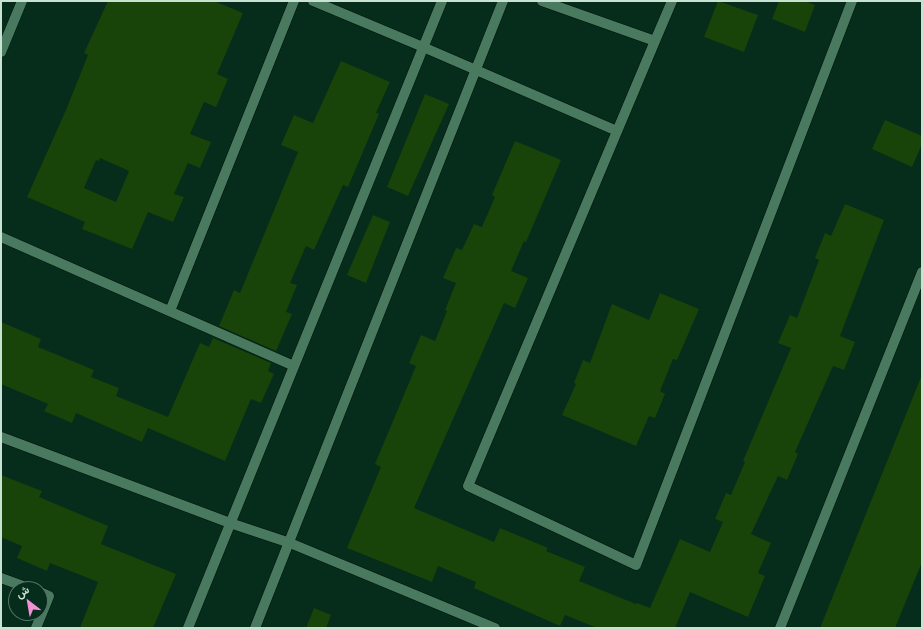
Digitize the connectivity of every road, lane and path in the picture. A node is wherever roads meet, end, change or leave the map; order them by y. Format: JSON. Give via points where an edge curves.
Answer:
{"nodes":[{"id":1,"x":22,"y":1,"type":"edge"},
{"id":2,"x":294,"y":1,"type":"edge"},
{"id":3,"x":313,"y":1,"type":"edge"},
{"id":4,"x":442,"y":1,"type":"edge"},
{"id":5,"x":503,"y":1,"type":"edge"},
{"id":6,"x":542,"y":1,"type":"edge"},
{"id":7,"x":672,"y":1,"type":"edge"},
{"id":8,"x":852,"y":1,"type":"edge"},
{"id":9,"x":655,"y":41,"type":"junction"},
{"id":10,"x":424,"y":47,"type":"junction"},
{"id":11,"x":1,"y":52,"type":"edge"},
{"id":12,"x":476,"y":70,"type":"junction"},
{"id":13,"x":617,"y":131,"type":"junction"},
{"id":14,"x":1,"y":237,"type":"edge"},
{"id":15,"x":922,"y":272,"type":"edge"},
{"id":16,"x":170,"y":311,"type":"junction"},
{"id":17,"x":294,"y":366,"type":"junction"},
{"id":18,"x":1,"y":437,"type":"edge"},
{"id":19,"x":230,"y":523,"type":"junction"},
{"id":20,"x":290,"y":544,"type":"junction"},
{"id":21,"x":188,"y":628,"type":"edge"},
{"id":22,"x":255,"y":628,"type":"edge"},
{"id":23,"x":495,"y":628,"type":"edge"},
{"id":24,"x":780,"y":628,"type":"edge"}],
"edges":[{"from":1,"to":11,"type":"street"},
{"from":2,"to":16,"type":"street"},
{"from":3,"to":10,"type":"street"},
{"from":4,"to":10,"type":"street"},
{"from":5,"to":12,"type":"street"},
{"from":6,"to":9,"type":"street"},
{"from":7,"to":9,"type":"street"},
{"from":8,"to":13,"type":"street","via":[[636,565],[468,486]]},
{"from":9,"to":13,"type":"street"},
{"from":10,"to":12,"type":"street"},
{"from":10,"to":17,"type":"street"},
{"from":12,"to":13,"type":"street"},
{"from":12,"to":20,"type":"street"},
{"from":14,"to":16,"type":"street"},
{"from":15,"to":24,"type":"street"},
{"from":16,"to":17,"type":"street"},
{"from":17,"to":19,"type":"street"},
{"from":18,"to":19,"type":"street"},
{"from":19,"to":20,"type":"street"},
{"from":19,"to":21,"type":"street"},
{"from":20,"to":22,"type":"street"},
{"from":20,"to":23,"type":"street"}]}
